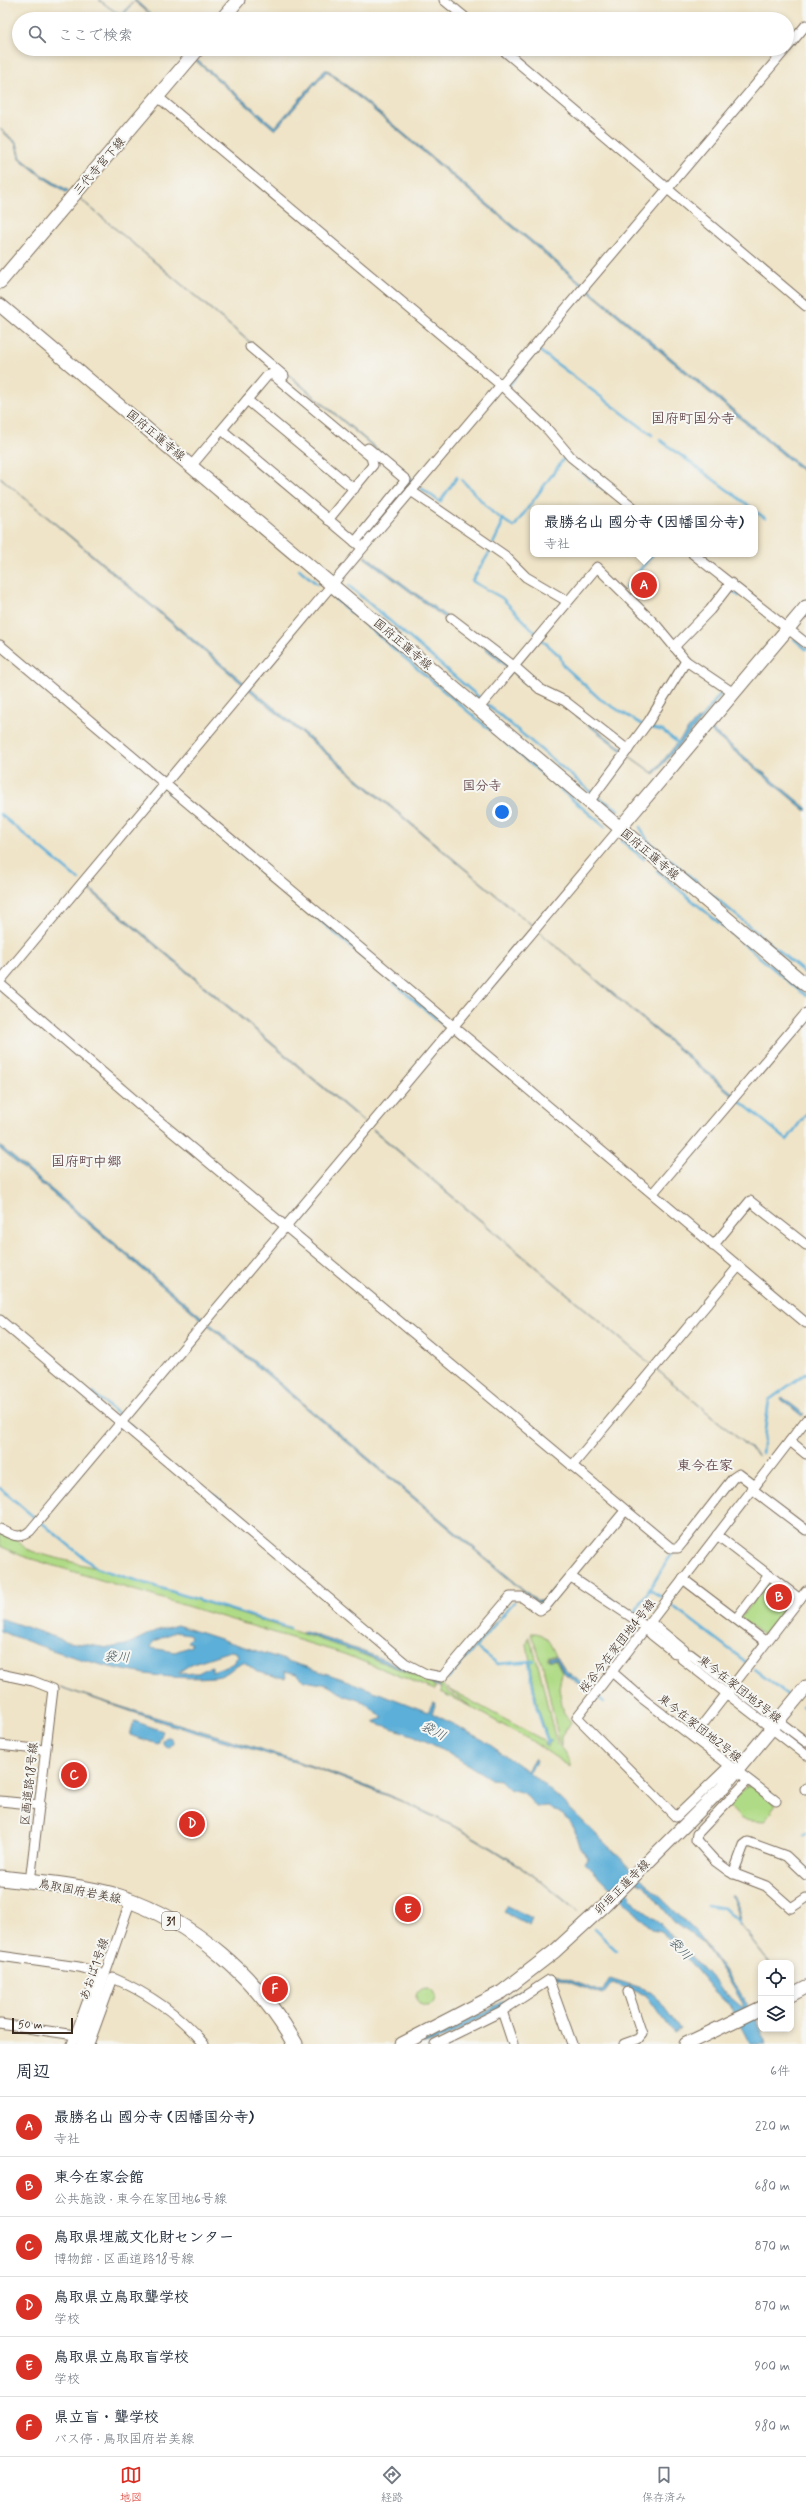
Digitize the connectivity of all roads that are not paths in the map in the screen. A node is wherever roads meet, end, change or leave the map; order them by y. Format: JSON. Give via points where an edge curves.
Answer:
{"nodes":[{"id":1,"x":238,"y":0,"type":"edge"},
{"id":2,"x":444,"y":0,"type":"edge"},
{"id":3,"x":228,"y":12,"type":"edge"},
{"id":4,"x":458,"y":12,"type":"edge"},
{"id":5,"x":806,"y":26,"type":"edge"},
{"id":6,"x":794,"y":40,"type":"edge"},
{"id":7,"x":192,"y":56,"type":"edge"},
{"id":8,"x":510,"y":56,"type":"edge"},
{"id":9,"x":780,"y":56,"type":"edge"},
{"id":10,"x":158,"y":97,"type":"junction"},
{"id":11,"x":667,"y":190,"type":"junction"},
{"id":12,"x":0,"y":282,"type":"edge"},
{"id":13,"x":0,"y":305,"type":"edge"},
{"id":14,"x":806,"y":306,"type":"edge"},
{"id":15,"x":250,"y":347,"type":"dead end"},
{"id":16,"x":502,"y":386,"type":"junction"},
{"id":17,"x":247,"y":400,"type":"junction"},
{"id":18,"x":222,"y":430,"type":"junction"},
{"id":19,"x":192,"y":465,"type":"junction"},
{"id":20,"x":354,"y":489,"type":"junction"},
{"id":21,"x":411,"y":491,"type":"junction"},
{"id":22,"x":630,"y":505,"type":"edge"},
{"id":23,"x":328,"y":520,"type":"junction"},
{"id":24,"x":355,"y":542,"type":"junction"},
{"id":25,"x":362,"y":548,"type":"junction"},
{"id":26,"x":697,"y":557,"type":"edge"},
{"id":27,"x":731,"y":583,"type":"junction"},
{"id":28,"x":332,"y":584,"type":"junction"},
{"id":29,"x":567,"y":601,"type":"junction"},
{"id":30,"x":806,"y":606,"type":"edge"},
{"id":31,"x":451,"y":618,"type":"dead end"},
{"id":32,"x":788,"y":628,"type":"junction"},
{"id":33,"x":806,"y":643,"type":"edge"},
{"id":34,"x":0,"y":645,"type":"edge"},
{"id":35,"x":674,"y":647,"type":"junction"},
{"id":36,"x":686,"y":661,"type":"junction"},
{"id":37,"x":515,"y":667,"type":"junction"},
{"id":38,"x":732,"y":692,"type":"junction"},
{"id":39,"x":479,"y":708,"type":"junction"},
{"id":40,"x":628,"y":750,"type":"junction"},
{"id":41,"x":165,"y":784,"type":"junction"},
{"id":42,"x":589,"y":802,"type":"junction"},
{"id":43,"x":620,"y":828,"type":"junction"},
{"id":44,"x":0,"y":983,"type":"edge"},
{"id":45,"x":806,"y":984,"type":"edge"},
{"id":46,"x":806,"y":1013,"type":"edge"},
{"id":47,"x":452,"y":1027,"type":"junction"},
{"id":48,"x":653,"y":1193,"type":"junction"},
{"id":49,"x":286,"y":1226,"type":"junction"},
{"id":50,"x":806,"y":1245,"type":"edge"},
{"id":51,"x":713,"y":1246,"type":"junction"},
{"id":52,"x":738,"y":1267,"type":"junction"},
{"id":53,"x":0,"y":1320,"type":"edge"},
{"id":54,"x":806,"y":1323,"type":"edge"},
{"id":55,"x":806,"y":1420,"type":"edge"},
{"id":56,"x":121,"y":1422,"type":"junction"},
{"id":57,"x":790,"y":1441,"type":"junction"},
{"id":58,"x":806,"y":1454,"type":"edge"},
{"id":59,"x":572,"y":1466,"type":"junction"},
{"id":60,"x":754,"y":1487,"type":"junction"},
{"id":61,"x":624,"y":1512,"type":"junction"},
{"id":62,"x":0,"y":1529,"type":"edge"},
{"id":63,"x":806,"y":1530,"type":"edge"},
{"id":64,"x":717,"y":1535,"type":"junction"},
{"id":65,"x":770,"y":1575,"type":"junction"},
{"id":66,"x":571,"y":1577,"type":"junction"},
{"id":67,"x":683,"y":1579,"type":"junction"},
{"id":68,"x":806,"y":1591,"type":"edge"},
{"id":69,"x":800,"y":1598,"type":"junction"},
{"id":70,"x":736,"y":1619,"type":"junction"},
{"id":71,"x":648,"y":1626,"type":"junction"},
{"id":72,"x":766,"y":1642,"type":"junction"},
{"id":73,"x":683,"y":1655,"type":"junction"},
{"id":74,"x":0,"y":1669,"type":"edge"},
{"id":75,"x":612,"y":1672,"type":"junction"},
{"id":76,"x":0,"y":1674,"type":"edge"},
{"id":77,"x":10,"y":1675,"type":"junction"},
{"id":78,"x":732,"y":1687,"type":"junction"},
{"id":79,"x":806,"y":1688,"type":"edge"},
{"id":80,"x":726,"y":1694,"type":"junction"},
{"id":81,"x":776,"y":1726,"type":"junction"},
{"id":82,"x":693,"y":1737,"type":"junction"},
{"id":83,"x":806,"y":1742,"type":"edge"},
{"id":84,"x":0,"y":1745,"type":"edge"},
{"id":85,"x":44,"y":1750,"type":"junction"},
{"id":86,"x":806,"y":1755,"type":"edge"},
{"id":87,"x":738,"y":1773,"type":"junction"},
{"id":88,"x":0,"y":1801,"type":"edge"},
{"id":89,"x":776,"y":1801,"type":"dead end"},
{"id":90,"x":40,"y":1805,"type":"junction"},
{"id":91,"x":733,"y":1874,"type":"junction"},
{"id":92,"x":806,"y":1875,"type":"edge"},
{"id":93,"x":0,"y":1878,"type":"edge"},
{"id":94,"x":30,"y":1882,"type":"junction"},
{"id":95,"x":806,"y":1898,"type":"edge"},
{"id":96,"x":130,"y":1902,"type":"junction"},
{"id":97,"x":0,"y":1956,"type":"edge"},
{"id":98,"x":806,"y":1987,"type":"edge"},
{"id":99,"x":628,"y":1992,"type":"dead end"},
{"id":100,"x":794,"y":1993,"type":"edge"},
{"id":101,"x":758,"y":2010,"type":"edge"},
{"id":102,"x":502,"y":2011,"type":"junction"},
{"id":103,"x":0,"y":2024,"type":"edge"},
{"id":104,"x":75,"y":2035,"type":"junction"},
{"id":105,"x":703,"y":2038,"type":"edge"},
{"id":106,"x":93,"y":2042,"type":"edge"},
{"id":107,"x":72,"y":2044,"type":"edge"},
{"id":108,"x":81,"y":2044,"type":"edge"},
{"id":109,"x":204,"y":2044,"type":"edge"},
{"id":110,"x":295,"y":2044,"type":"edge"},
{"id":111,"x":402,"y":2044,"type":"edge"},
{"id":112,"x":435,"y":2044,"type":"edge"},
{"id":113,"x":513,"y":2044,"type":"edge"},
{"id":114,"x":572,"y":2044,"type":"edge"},
{"id":115,"x":624,"y":2044,"type":"edge"},
{"id":116,"x":686,"y":2044,"type":"edge"}],
"edges":[{"from":1,"to":3,"type":"main road"},
{"from":2,"to":4,"type":"street"},
{"from":5,"to":6,"type":"street"},
{"from":7,"to":10,"type":"main road","name":"三代寺宮下線"},
{"from":8,"to":11,"type":"street"},
{"from":9,"to":11,"type":"street"},
{"from":10,"to":12,"type":"main road","name":"三代寺宮下線"},
{"from":10,"to":16,"type":"street"},
{"from":11,"to":14,"type":"street"},
{"from":11,"to":16,"type":"street"},
{"from":13,"to":19,"type":"main road","name":"国府正蓮寺線"},
{"from":15,"to":24,"type":"street","via":[[406,480]]},
{"from":16,"to":21,"type":"street"},
{"from":16,"to":22,"type":"street","via":[[548,430],[571,457]]},
{"from":17,"to":18,"type":"street"},
{"from":17,"to":20,"type":"street"},
{"from":17,"to":20,"type":"street","via":[[267,376],[272,374],[371,457],[373,465]]},
{"from":18,"to":19,"type":"street"},
{"from":18,"to":23,"type":"street"},
{"from":19,"to":28,"type":"main road","name":"国府正蓮寺線"},
{"from":20,"to":23,"type":"street"},
{"from":21,"to":25,"type":"street"},
{"from":21,"to":29,"type":"street","via":[[504,555],[526,577]]},
{"from":23,"to":24,"type":"street"},
{"from":24,"to":25,"type":"street"},
{"from":25,"to":28,"type":"street"},
{"from":26,"to":27,"type":"street"},
{"from":27,"to":32,"type":"street"},
{"from":27,"to":35,"type":"street"},
{"from":28,"to":39,"type":"main road","name":"国府正蓮寺線"},
{"from":28,"to":41,"type":"street"},
{"from":29,"to":35,"type":"street","via":[[597,567],[657,626]]},
{"from":29,"to":37,"type":"street"},
{"from":30,"to":32,"type":"main road"},
{"from":31,"to":37,"type":"street"},
{"from":32,"to":33,"type":"street"},
{"from":32,"to":38,"type":"main road"},
{"from":34,"to":41,"type":"street"},
{"from":35,"to":36,"type":"street"},
{"from":36,"to":38,"type":"street"},
{"from":36,"to":40,"type":"street"},
{"from":37,"to":39,"type":"street"},
{"from":37,"to":40,"type":"street","via":[[540,689],[565,701]]},
{"from":38,"to":43,"type":"main road"},
{"from":39,"to":42,"type":"main road","name":"国府正蓮寺線"},
{"from":40,"to":42,"type":"street"},
{"from":41,"to":44,"type":"street"},
{"from":41,"to":47,"type":"street"},
{"from":42,"to":43,"type":"main road","name":"国府正蓮寺線"},
{"from":43,"to":45,"type":"main road","name":"国府正蓮寺線"},
{"from":43,"to":47,"type":"street"},
{"from":44,"to":49,"type":"street","via":[[146,1110]]},
{"from":46,"to":48,"type":"street"},
{"from":47,"to":48,"type":"street"},
{"from":47,"to":49,"type":"street"},
{"from":48,"to":51,"type":"street"},
{"from":49,"to":56,"type":"street"},
{"from":49,"to":59,"type":"street"},
{"from":50,"to":51,"type":"street","via":[[750,1201]]},
{"from":51,"to":52,"type":"street"},
{"from":52,"to":54,"type":"street"},
{"from":52,"to":59,"type":"street"},
{"from":53,"to":56,"type":"street"},
{"from":55,"to":57,"type":"street","name":"桜谷今在家団地4号線"},
{"from":56,"to":62,"type":"street","via":[[30,1532],[16,1537]]},
{"from":56,"to":66,"type":"street","via":[[405,1663],[426,1674],[442,1677],[510,1597],[522,1597],[540,1610]]},
{"from":57,"to":58,"type":"street"},
{"from":57,"to":60,"type":"street","name":"桜谷今在家団地4号線"},
{"from":59,"to":61,"type":"street"},
{"from":60,"to":61,"type":"street","via":[[739,1474],[733,1478],[678,1548],[671,1548]]},
{"from":60,"to":63,"type":"street"},
{"from":60,"to":64,"type":"street","name":"桜谷今在家団地4号線"},
{"from":61,"to":66,"type":"street"},
{"from":64,"to":65,"type":"street"},
{"from":64,"to":67,"type":"street","name":"桜谷今在家団地4号線"},
{"from":65,"to":69,"type":"street"},
{"from":65,"to":70,"type":"street"},
{"from":66,"to":71,"type":"street"},
{"from":67,"to":70,"type":"street"},
{"from":67,"to":71,"type":"street","name":"桜谷今在家団地4号線"},
{"from":68,"to":69,"type":"street"},
{"from":69,"to":72,"type":"street"},
{"from":70,"to":72,"type":"street"},
{"from":71,"to":73,"type":"street","via":[[676,1654]]},
{"from":71,"to":75,"type":"street","name":"桜谷今在家団地4号線"},
{"from":72,"to":78,"type":"street"},
{"from":73,"to":78,"type":"street","via":[[690,1654]]},
{"from":73,"to":80,"type":"street","name":"東今在家団地3号線","via":[[682,1659]]},
{"from":74,"to":77,"type":"street"},
{"from":75,"to":82,"type":"street","name":"東今在家団地2号線"},
{"from":75,"to":87,"type":"street","name":"桜谷今在家団地4号線","via":[[577,1717],[676,1817]]},
{"from":76,"to":77,"type":"street"},
{"from":77,"to":85,"type":"street","name":"区画道路18号線","via":[[53,1689]]},
{"from":78,"to":80,"type":"street"},
{"from":78,"to":81,"type":"street"},
{"from":79,"to":81,"type":"main road","name":"卯垣正蓮寺線"},
{"from":80,"to":81,"type":"street","name":"東今在家団地3号線"},
{"from":80,"to":82,"type":"street"},
{"from":81,"to":83,"type":"street"},
{"from":81,"to":86,"type":"street","name":"東今在家団地3号線"},
{"from":81,"to":87,"type":"main road","name":"卯垣正蓮寺線"},
{"from":82,"to":87,"type":"street","name":"東今在家団地2号線"},
{"from":84,"to":85,"type":"street"},
{"from":85,"to":90,"type":"street","name":"区画道路18号線"},
{"from":87,"to":89,"type":"street","name":"東今在家団地2号線"},
{"from":87,"to":91,"type":"street","via":[[697,1834],[696,1840],[715,1861]]},
{"from":87,"to":111,"type":"main road","name":"卯垣正蓮寺線","via":[[604,1906],[534,1968],[502,1992]]},
{"from":88,"to":90,"type":"street"},
{"from":90,"to":94,"type":"street","name":"区画道路18号線"},
{"from":91,"to":92,"type":"street","via":[[744,1845],[748,1842],[786,1856]]},
{"from":91,"to":95,"type":"street","via":[[766,1886],[791,1908]]},
{"from":93,"to":94,"type":"main road","name":"鳥取国府岩美線","number":"31"},
{"from":94,"to":96,"type":"main road","name":"鳥取国府岩美線","number":"31","via":[[120,1897]]},
{"from":96,"to":108,"type":"street","name":"あおば1号線"},
{"from":96,"to":110,"type":"main road","name":"鳥取国府岩美線","number":"31","via":[[187,1930],[240,1971],[282,2021]]},
{"from":97,"to":104,"type":"street","via":[[98,1972]]},
{"from":98,"to":100,"type":"main road"},
{"from":99,"to":115,"type":"street","via":[[642,2034],[638,2039]]},
{"from":101,"to":105,"type":"main road"},
{"from":102,"to":112,"type":"street"},
{"from":102,"to":113,"type":"street"},
{"from":102,"to":114,"type":"street","via":[[549,1980]]},
{"from":103,"to":104,"type":"street"},
{"from":104,"to":107,"type":"street"},
{"from":105,"to":116,"type":"main road"},
{"from":106,"to":109,"type":"street","via":[[113,1978],[141,1991],[167,2008]]}]}
